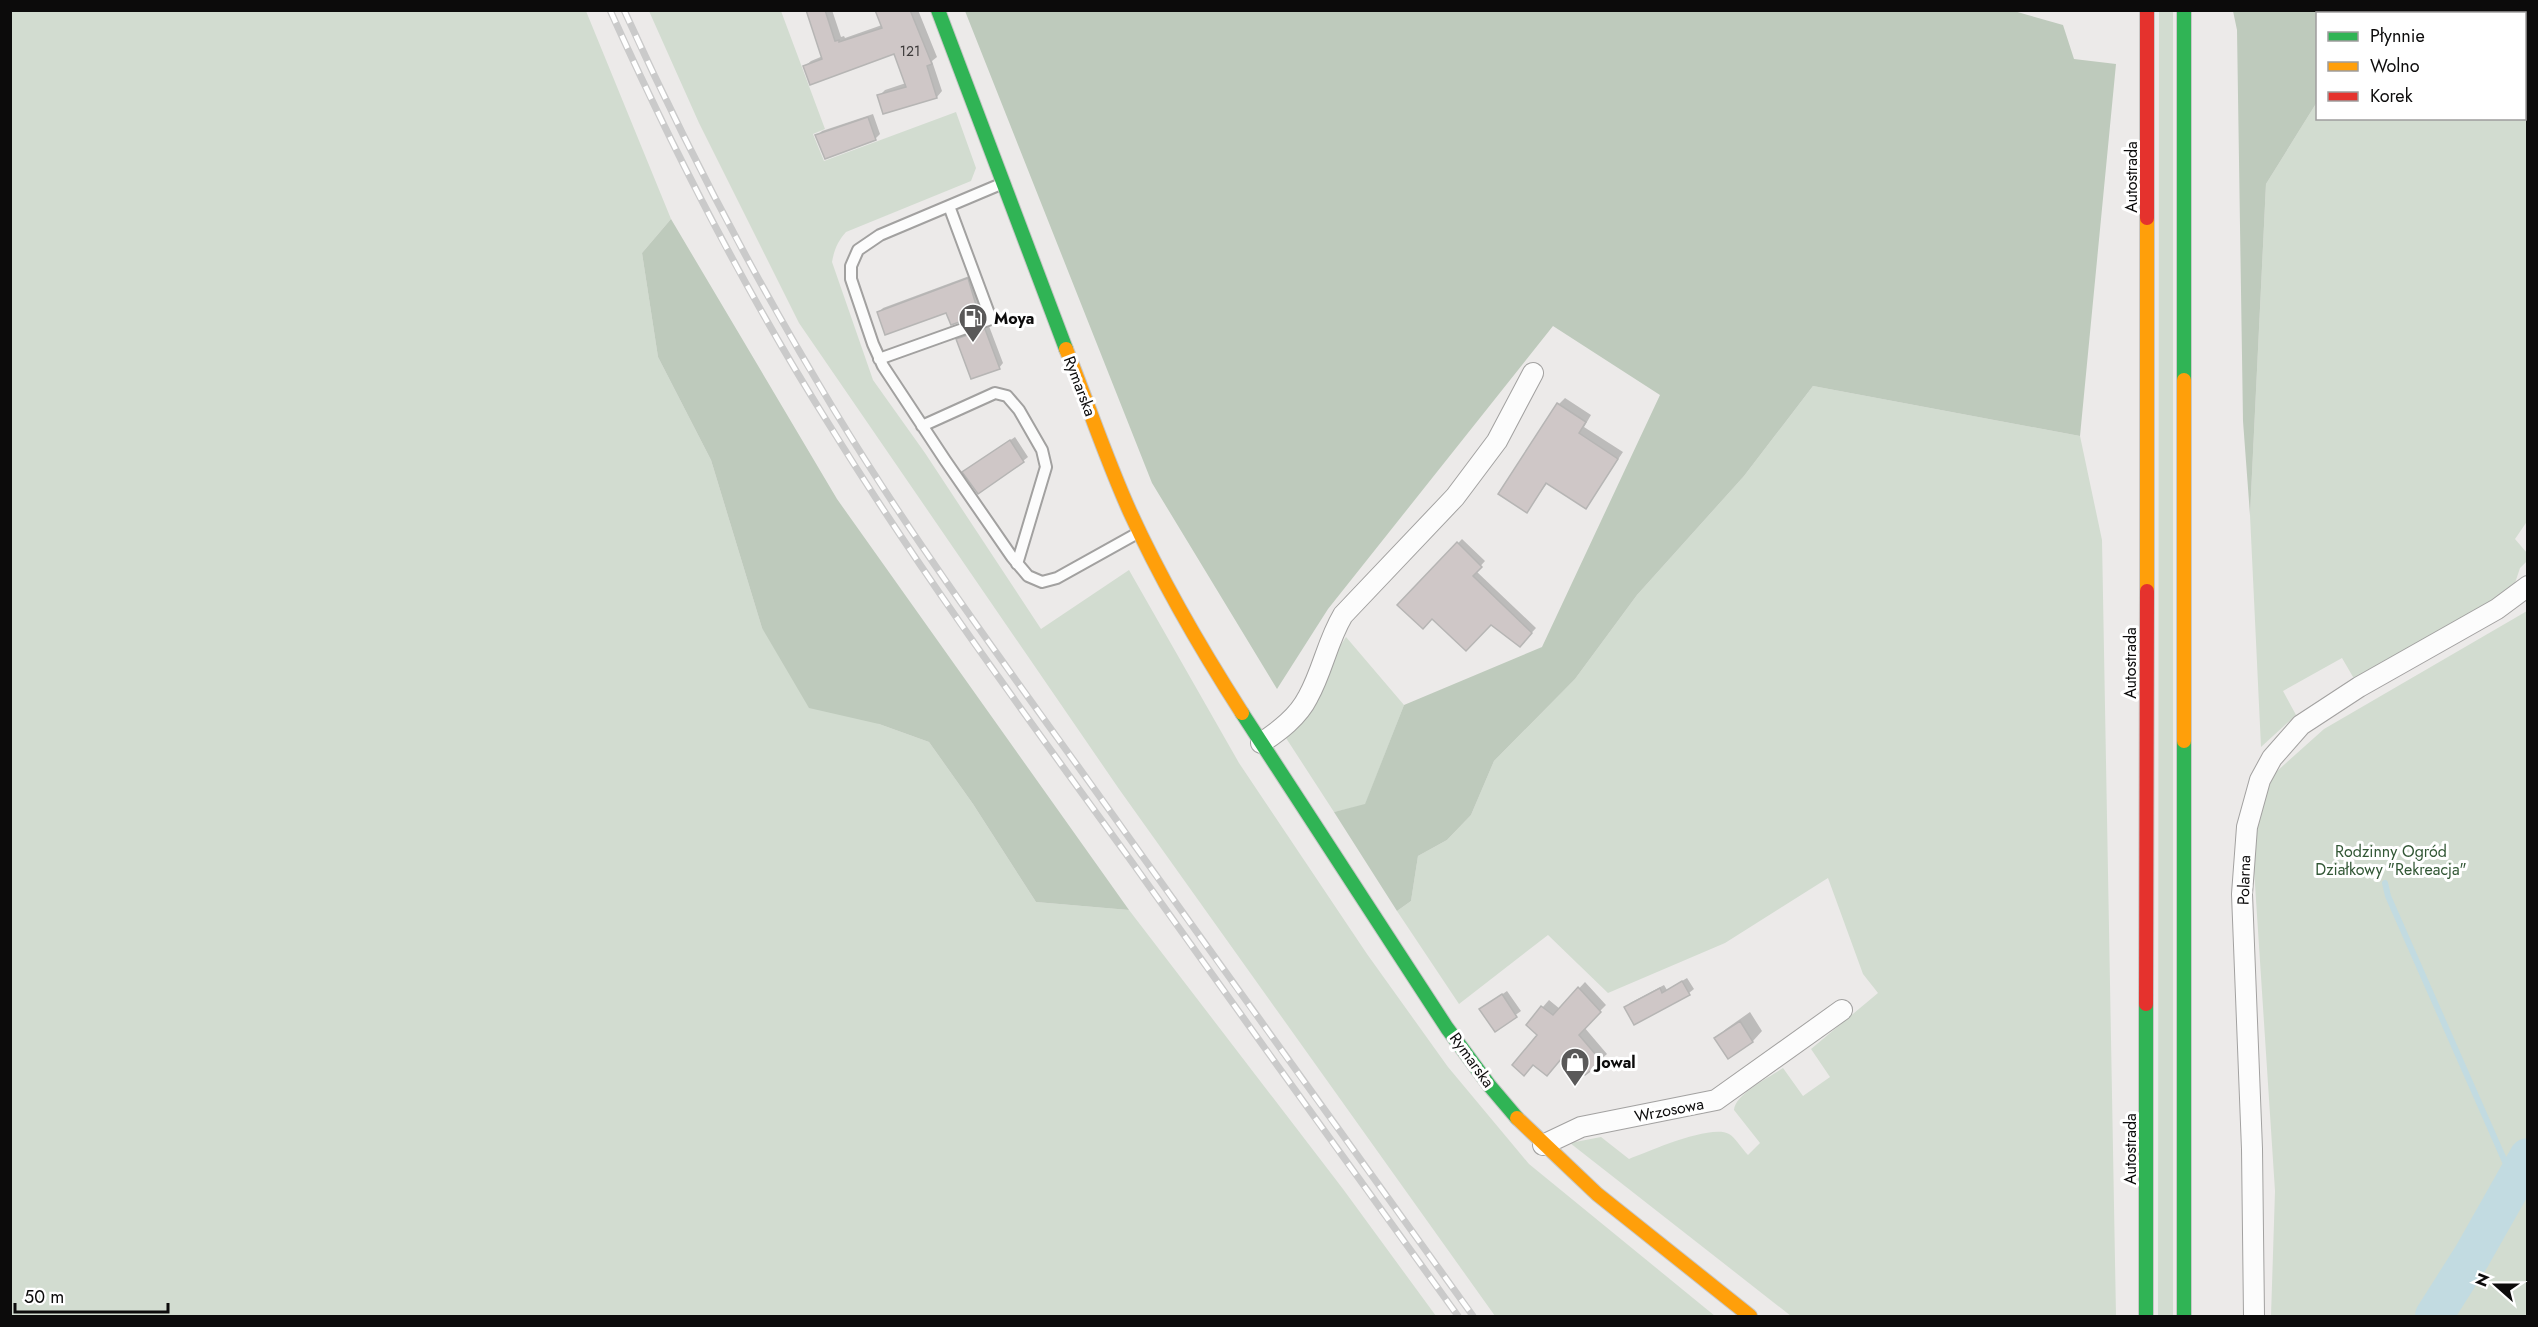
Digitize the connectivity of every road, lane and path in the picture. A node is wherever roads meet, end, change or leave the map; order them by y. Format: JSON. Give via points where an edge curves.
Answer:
{"nodes":[{"id":1,"x":938,"y":10,"type":"edge"},
{"id":2,"x":2147,"y":10,"type":"edge"},
{"id":3,"x":2184,"y":10,"type":"edge"},
{"id":4,"x":1002,"y":183,"type":"junction"},
{"id":5,"x":949,"y":206,"type":"junction"},
{"id":6,"x":879,"y":359,"type":"junction"},
{"id":7,"x":1533,"y":373,"type":"dead end"},
{"id":8,"x":922,"y":426,"type":"junction"},
{"id":9,"x":1140,"y":532,"type":"junction"},
{"id":10,"x":1017,"y":564,"type":"junction"},
{"id":11,"x":2528,"y":586,"type":"edge"},
{"id":12,"x":1262,"y":743,"type":"junction"},
{"id":13,"x":1842,"y":1010,"type":"dead end"},
{"id":14,"x":1543,"y":1145,"type":"junction"},
{"id":15,"x":1750,"y":1317,"type":"edge"},
{"id":16,"x":2146,"y":1317,"type":"edge"},
{"id":17,"x":2184,"y":1317,"type":"edge"},
{"id":18,"x":2254,"y":1317,"type":"edge"}],
"edges":[{"from":1,"to":4,"type":"main road","name":"Rymarska"},
{"from":2,"to":16,"type":"main road","name":"Autostrada"},
{"from":3,"to":17,"type":"main road"},
{"from":4,"to":5,"type":"lane"},
{"from":4,"to":9,"type":"main road","name":"Rymarska"},
{"from":5,"to":6,"type":"lane","via":[[866,243],[854,257],[854,292]]},
{"from":5,"to":6,"type":"lane","via":[[991,319]]},
{"from":6,"to":8,"type":"lane"},
{"from":7,"to":12,"type":"street","via":[[1497,441],[1455,497],[1343,615],[1331,635],[1308,698],[1292,719]]},
{"from":8,"to":10,"type":"lane"},
{"from":8,"to":10,"type":"lane","via":[[995,393],[1007,396],[1019,410],[1042,450],[1046,467]]},
{"from":9,"to":10,"type":"lane","via":[[1048,581],[1035,580]]},
{"from":9,"to":12,"type":"main road","name":"Rymarska","via":[[1197,640]]},
{"from":11,"to":18,"type":"street","name":"Polarna","via":[[2497,609],[2359,687],[2301,725],[2272,758],[2260,780],[2247,827],[2242,894]]},
{"from":12,"to":14,"type":"main road","name":"Rymarska","via":[[1433,1006],[1484,1078]]},
{"from":13,"to":14,"type":"street","name":"Wrzosowa","via":[[1716,1100],[1581,1127]]},
{"from":14,"to":15,"type":"main road","name":"Rymarska"}]}
